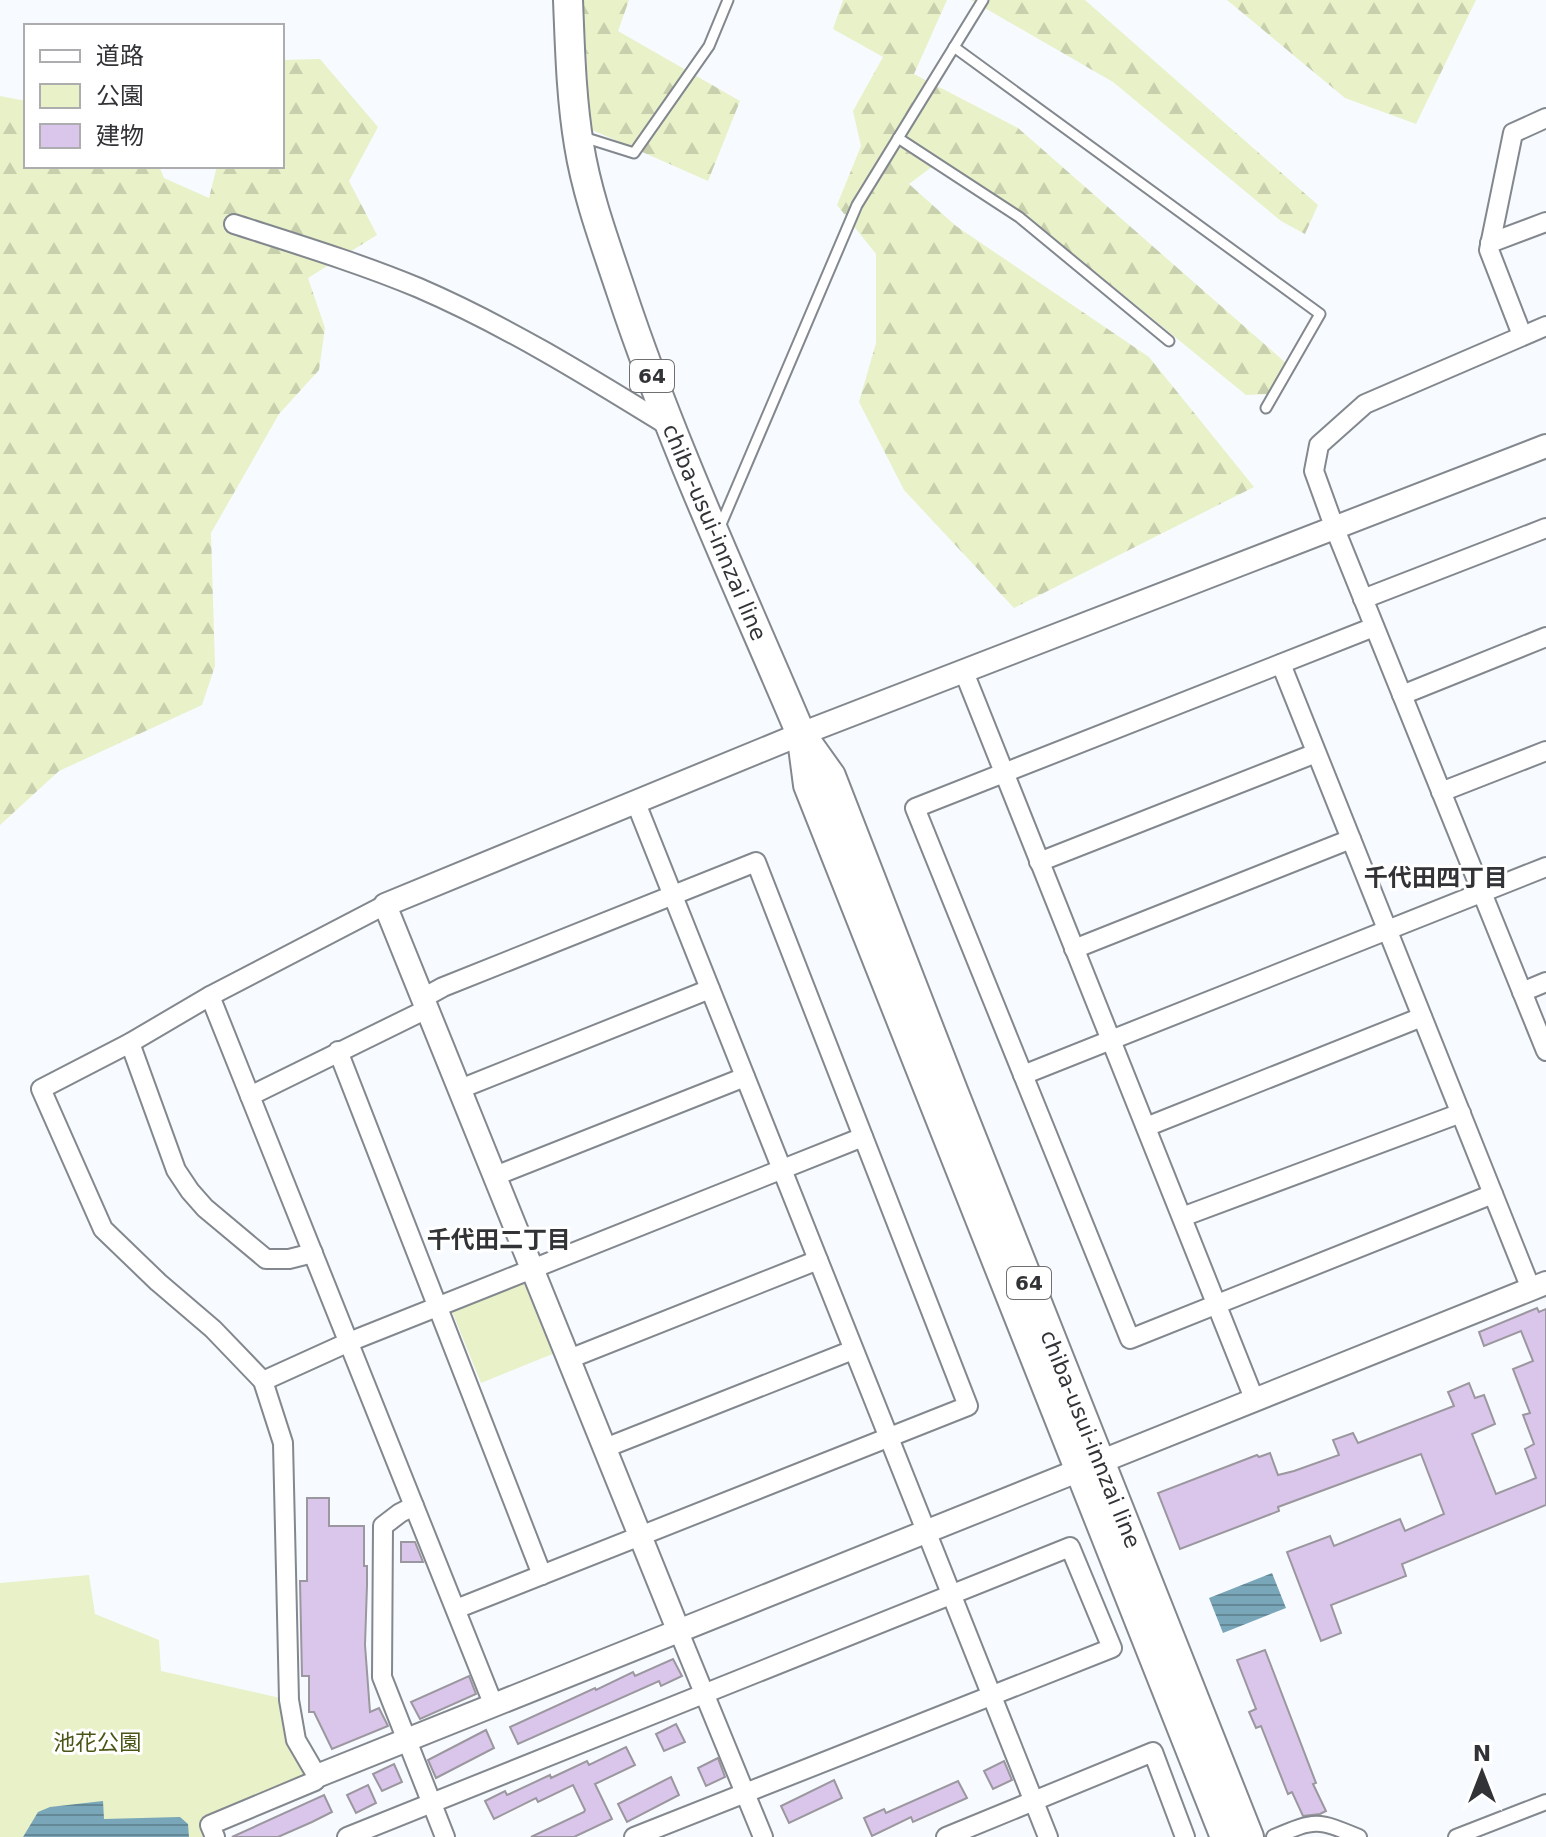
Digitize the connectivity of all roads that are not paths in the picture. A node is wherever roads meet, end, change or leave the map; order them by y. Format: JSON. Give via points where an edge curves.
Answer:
{"nodes":[{"id":1,"x":568,"y":0,"type":"edge"},
{"id":2,"x":728,"y":0,"type":"edge"},
{"id":3,"x":983,"y":0,"type":"edge"},
{"id":4,"x":954,"y":47,"type":"junction"},
{"id":5,"x":1546,"y":118,"type":"edge"},
{"id":6,"x":578,"y":136,"type":"junction"},
{"id":7,"x":898,"y":138,"type":"junction"},
{"id":8,"x":1546,"y":222,"type":"edge"},
{"id":9,"x":234,"y":224,"type":"dead end"},
{"id":10,"x":1490,"y":243,"type":"junction"},
{"id":11,"x":1546,"y":326,"type":"edge"},
{"id":12,"x":1522,"y":335,"type":"junction"},
{"id":13,"x":1169,"y":341,"type":"dead end"},
{"id":14,"x":1266,"y":408,"type":"dead end"},
{"id":15,"x":670,"y":427,"type":"junction"},
{"id":16,"x":1546,"y":446,"type":"edge"},
{"id":17,"x":1546,"y":528,"type":"edge"},
{"id":18,"x":1335,"y":529,"type":"junction"},
{"id":19,"x":716,"y":535,"type":"junction"},
{"id":20,"x":1363,"y":599,"type":"junction"},
{"id":21,"x":1374,"y":627,"type":"junction"},
{"id":22,"x":1546,"y":637,"type":"edge"},
{"id":23,"x":1281,"y":664,"type":"junction"},
{"id":24,"x":964,"y":672,"type":"junction"},
{"id":25,"x":1402,"y":695,"type":"junction"},
{"id":26,"x":801,"y":734,"type":"junction"},
{"id":27,"x":1546,"y":751,"type":"edge"},
{"id":28,"x":1316,"y":753,"type":"junction"},
{"id":29,"x":1004,"y":773,"type":"junction"},
{"id":30,"x":1441,"y":792,"type":"junction"},
{"id":31,"x":636,"y":803,"type":"junction"},
{"id":32,"x":1351,"y":839,"type":"junction"},
{"id":33,"x":1039,"y":862,"type":"junction"},
{"id":34,"x":1546,"y":867,"type":"edge"},
{"id":35,"x":1482,"y":893,"type":"junction"},
{"id":36,"x":673,"y":895,"type":"junction"},
{"id":37,"x":385,"y":905,"type":"junction"},
{"id":38,"x":1388,"y":931,"type":"junction"},
{"id":39,"x":1074,"y":949,"type":"junction"},
{"id":40,"x":1546,"y":982,"type":"edge"},
{"id":41,"x":710,"y":989,"type":"junction"},
{"id":42,"x":1522,"y":992,"type":"junction"},
{"id":43,"x":210,"y":996,"type":"junction"},
{"id":44,"x":425,"y":1003,"type":"junction"},
{"id":45,"x":1422,"y":1017,"type":"junction"},
{"id":46,"x":1111,"y":1040,"type":"junction"},
{"id":47,"x":130,"y":1043,"type":"junction"},
{"id":48,"x":338,"y":1051,"type":"junction"},
{"id":49,"x":1546,"y":1051,"type":"edge"},
{"id":50,"x":1023,"y":1075,"type":"junction"},
{"id":51,"x":745,"y":1077,"type":"junction"},
{"id":52,"x":460,"y":1089,"type":"junction"},
{"id":53,"x":250,"y":1096,"type":"junction"},
{"id":54,"x":1461,"y":1113,"type":"junction"},
{"id":55,"x":1146,"y":1127,"type":"junction"},
{"id":56,"x":863,"y":1137,"type":"junction"},
{"id":57,"x":782,"y":1169,"type":"junction"},
{"id":58,"x":495,"y":1176,"type":"junction"},
{"id":59,"x":1493,"y":1194,"type":"junction"},
{"id":60,"x":1182,"y":1217,"type":"junction"},
{"id":61,"x":313,"y":1253,"type":"junction"},
{"id":62,"x":818,"y":1260,"type":"junction"},
{"id":63,"x":532,"y":1269,"type":"junction"},
{"id":64,"x":1539,"y":1286,"type":"edge"},
{"id":65,"x":1217,"y":1305,"type":"junction"},
{"id":66,"x":437,"y":1306,"type":"junction"},
{"id":67,"x":349,"y":1342,"type":"junction"},
{"id":68,"x":853,"y":1350,"type":"junction"},
{"id":69,"x":569,"y":1359,"type":"junction"},
{"id":70,"x":263,"y":1381,"type":"junction"},
{"id":71,"x":1255,"y":1401,"type":"junction"},
{"id":72,"x":889,"y":1437,"type":"junction"},
{"id":73,"x":605,"y":1448,"type":"junction"},
{"id":74,"x":1090,"y":1467,"type":"junction"},
{"id":75,"x":414,"y":1506,"type":"junction"},
{"id":76,"x":927,"y":1533,"type":"junction"},
{"id":77,"x":640,"y":1536,"type":"junction"},
{"id":78,"x":542,"y":1575,"type":"junction"},
{"id":79,"x":951,"y":1594,"type":"junction"},
{"id":80,"x":456,"y":1609,"type":"junction"},
{"id":81,"x":679,"y":1632,"type":"junction"},
{"id":82,"x":704,"y":1694,"type":"junction"},
{"id":83,"x":991,"y":1695,"type":"junction"},
{"id":84,"x":494,"y":1706,"type":"junction"},
{"id":85,"x":406,"y":1741,"type":"junction"},
{"id":86,"x":317,"y":1776,"type":"junction"},
{"id":87,"x":745,"y":1793,"type":"junction"},
{"id":88,"x":1033,"y":1801,"type":"junction"},
{"id":89,"x":1546,"y":1802,"type":"edge"},
{"id":90,"x":431,"y":1803,"type":"junction"},
{"id":91,"x":215,"y":1837,"type":"edge"},
{"id":92,"x":347,"y":1837,"type":"edge"},
{"id":93,"x":445,"y":1837,"type":"edge"},
{"id":94,"x":634,"y":1837,"type":"edge"},
{"id":95,"x":763,"y":1837,"type":"edge"},
{"id":96,"x":946,"y":1837,"type":"edge"},
{"id":97,"x":1048,"y":1837,"type":"edge"},
{"id":98,"x":1185,"y":1837,"type":"edge"},
{"id":99,"x":1225,"y":1837,"type":"edge"},
{"id":100,"x":1249,"y":1837,"type":"edge"},
{"id":101,"x":1274,"y":1837,"type":"edge"},
{"id":102,"x":1359,"y":1837,"type":"edge"},
{"id":103,"x":1456,"y":1837,"type":"edge"}],
"edges":[{"from":1,"to":6,"type":"main road","name":"chiba-usui-innzai line","number":"64"},
{"from":2,"to":6,"type":"lane","via":[[709,46],[634,153]]},
{"from":3,"to":4,"type":"lane"},
{"from":4,"to":7,"type":"lane"},
{"from":4,"to":14,"type":"lane","via":[[1320,314]]},
{"from":5,"to":10,"type":"street","via":[[1513,133]]},
{"from":6,"to":15,"type":"main road","name":"chiba-usui-innzai line","number":"64","via":[[593,205]]},
{"from":7,"to":13,"type":"lane","via":[[1019,217]]},
{"from":7,"to":19,"type":"lane","via":[[857,205]]},
{"from":8,"to":10,"type":"street"},
{"from":9,"to":15,"type":"street","via":[[419,288],[563,362]]},
{"from":10,"to":12,"type":"street"},
{"from":11,"to":12,"type":"street"},
{"from":12,"to":18,"type":"street","via":[[1365,404],[1319,445],[1314,471]]},
{"from":15,"to":19,"type":"main road","name":"chiba-usui-innzai line","number":"64"},
{"from":16,"to":18,"type":"street"},
{"from":17,"to":20,"type":"street"},
{"from":18,"to":20,"type":"street"},
{"from":18,"to":24,"type":"street"},
{"from":19,"to":26,"type":"main road","name":"chiba-usui-innzai line","number":"64"},
{"from":20,"to":21,"type":"street"},
{"from":21,"to":23,"type":"street"},
{"from":21,"to":25,"type":"street"},
{"from":22,"to":25,"type":"street"},
{"from":23,"to":28,"type":"street"},
{"from":23,"to":29,"type":"street"},
{"from":24,"to":26,"type":"street"},
{"from":24,"to":29,"type":"street"},
{"from":25,"to":30,"type":"street"},
{"from":26,"to":31,"type":"street"},
{"from":26,"to":74,"type":"main road","name":"chiba-usui-innzai line","number":"64","via":[[808,785]]},
{"from":27,"to":30,"type":"street"},
{"from":28,"to":32,"type":"street"},
{"from":28,"to":33,"type":"street"},
{"from":29,"to":33,"type":"street"},
{"from":29,"to":50,"type":"street","via":[[915,808]]},
{"from":30,"to":35,"type":"street"},
{"from":31,"to":36,"type":"street"},
{"from":31,"to":37,"type":"street"},
{"from":32,"to":38,"type":"street"},
{"from":32,"to":39,"type":"street"},
{"from":33,"to":39,"type":"street"},
{"from":34,"to":35,"type":"street"},
{"from":35,"to":38,"type":"street"},
{"from":35,"to":42,"type":"street"},
{"from":36,"to":41,"type":"street"},
{"from":36,"to":44,"type":"street","via":[[443,987]]},
{"from":36,"to":56,"type":"street","via":[[756,862]]},
{"from":37,"to":43,"type":"street"},
{"from":37,"to":44,"type":"street"},
{"from":38,"to":45,"type":"street"},
{"from":38,"to":46,"type":"street"},
{"from":39,"to":46,"type":"street"},
{"from":40,"to":42,"type":"street"},
{"from":41,"to":51,"type":"street"},
{"from":41,"to":52,"type":"street"},
{"from":42,"to":49,"type":"street"},
{"from":43,"to":47,"type":"street"},
{"from":43,"to":53,"type":"street"},
{"from":44,"to":48,"type":"street"},
{"from":44,"to":52,"type":"street"},
{"from":45,"to":54,"type":"street"},
{"from":45,"to":55,"type":"street"},
{"from":46,"to":50,"type":"street"},
{"from":46,"to":55,"type":"street"},
{"from":47,"to":61,"type":"street","via":[[176,1170],[190,1191],[266,1259]]},
{"from":47,"to":70,"type":"street","via":[[41,1089],[103,1229]]},
{"from":48,"to":53,"type":"street"},
{"from":48,"to":66,"type":"street"},
{"from":50,"to":65,"type":"street","via":[[1130,1339]]},
{"from":51,"to":57,"type":"street"},
{"from":51,"to":58,"type":"street"},
{"from":52,"to":58,"type":"street"},
{"from":53,"to":61,"type":"street"},
{"from":54,"to":59,"type":"street"},
{"from":54,"to":60,"type":"street"},
{"from":55,"to":60,"type":"street"},
{"from":56,"to":57,"type":"street"},
{"from":56,"to":72,"type":"street","via":[[968,1406]]},
{"from":57,"to":62,"type":"street"},
{"from":57,"to":63,"type":"street"},
{"from":58,"to":63,"type":"street"},
{"from":59,"to":64,"type":"street"},
{"from":59,"to":65,"type":"street"},
{"from":60,"to":65,"type":"street"},
{"from":61,"to":67,"type":"street"},
{"from":62,"to":68,"type":"street"},
{"from":62,"to":69,"type":"street"},
{"from":63,"to":66,"type":"street"},
{"from":63,"to":69,"type":"street"},
{"from":64,"to":71,"type":"street"},
{"from":65,"to":71,"type":"street"},
{"from":66,"to":67,"type":"street"},
{"from":66,"to":78,"type":"street"},
{"from":67,"to":70,"type":"street"},
{"from":67,"to":75,"type":"street"},
{"from":68,"to":72,"type":"street"},
{"from":68,"to":73,"type":"street"},
{"from":69,"to":73,"type":"street"},
{"from":70,"to":86,"type":"street","via":[[283,1443],[289,1700],[296,1740]]},
{"from":71,"to":74,"type":"street"},
{"from":72,"to":76,"type":"street"},
{"from":72,"to":77,"type":"street"},
{"from":73,"to":77,"type":"street"},
{"from":74,"to":76,"type":"street"},
{"from":74,"to":99,"type":"main road","name":"chiba-usui-innzai line","number":"64"},
{"from":74,"to":100,"type":"main road","name":"chiba-usui-innzai line","number":"64"},
{"from":75,"to":80,"type":"street"},
{"from":75,"to":85,"type":"street","via":[[383,1526],[382,1677]]},
{"from":76,"to":79,"type":"street"},
{"from":76,"to":81,"type":"street"},
{"from":77,"to":78,"type":"street"},
{"from":77,"to":81,"type":"street"},
{"from":78,"to":80,"type":"street"},
{"from":79,"to":82,"type":"street"},
{"from":79,"to":83,"type":"street"},
{"from":79,"to":83,"type":"street","via":[[1070,1547],[1112,1648]]},
{"from":80,"to":84,"type":"street"},
{"from":81,"to":82,"type":"street"},
{"from":81,"to":84,"type":"street"},
{"from":82,"to":87,"type":"street"},
{"from":82,"to":90,"type":"street"},
{"from":83,"to":87,"type":"street"},
{"from":83,"to":88,"type":"street"},
{"from":84,"to":85,"type":"street"},
{"from":85,"to":86,"type":"street"},
{"from":85,"to":90,"type":"street"},
{"from":86,"to":91,"type":"street","via":[[210,1825]]},
{"from":87,"to":94,"type":"street"},
{"from":87,"to":95,"type":"street"},
{"from":88,"to":96,"type":"street"},
{"from":88,"to":97,"type":"street"},
{"from":88,"to":98,"type":"street","via":[[1153,1752]]},
{"from":89,"to":103,"type":"street"},
{"from":90,"to":92,"type":"street"},
{"from":90,"to":93,"type":"street"},
{"from":101,"to":102,"type":"street","via":[[1317,1822]]}]}
